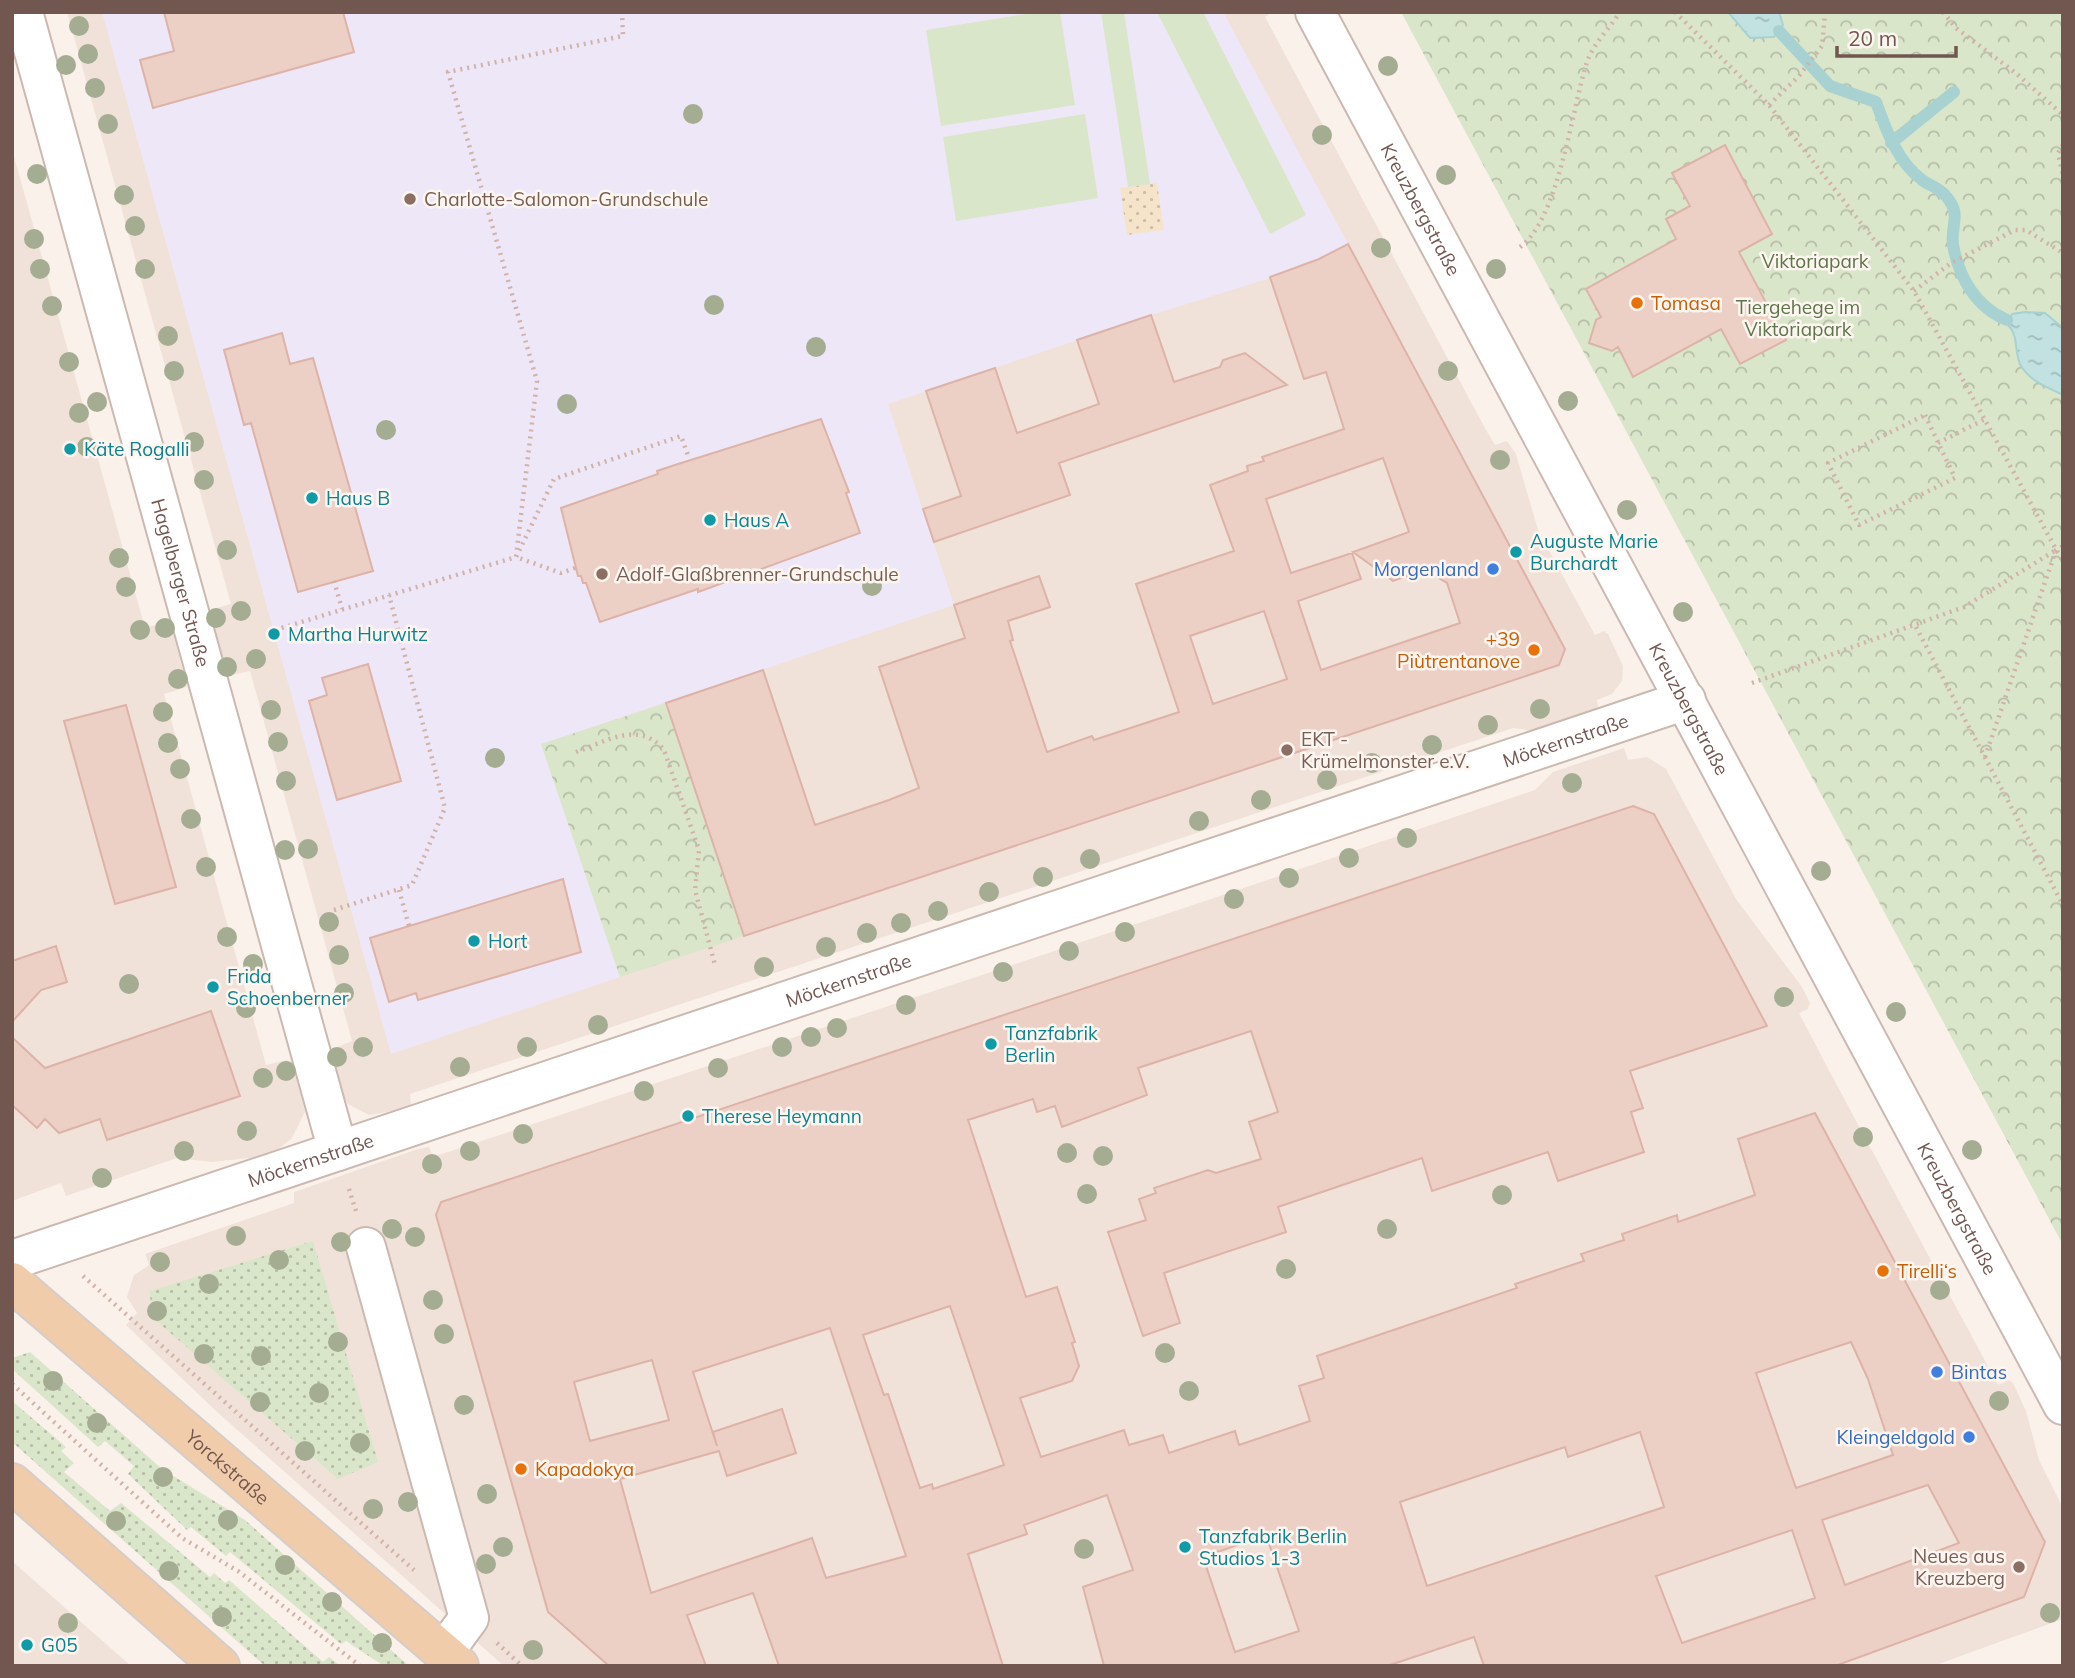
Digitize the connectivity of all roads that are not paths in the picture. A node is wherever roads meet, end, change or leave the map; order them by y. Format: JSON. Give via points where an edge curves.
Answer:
{"nodes":[{"id":1,"x":23,"y":12,"type":"edge"},
{"id":2,"x":1315,"y":12,"type":"edge"},
{"id":3,"x":1686,"y":700,"type":"junction"},
{"id":4,"x":338,"y":1151,"type":"junction"},
{"id":5,"x":366,"y":1247,"type":"dead end"},
{"id":6,"x":12,"y":1260,"type":"edge"},
{"id":7,"x":12,"y":1282,"type":"edge"},
{"id":8,"x":2063,"y":1405,"type":"edge"},
{"id":9,"x":12,"y":1483,"type":"edge"},
{"id":10,"x":452,"y":1659,"type":"edge"},
{"id":11,"x":220,"y":1666,"type":"edge"}],
"edges":[{"from":1,"to":4,"type":"street","name":"Hagelberger Straße"},
{"from":2,"to":3,"type":"street","name":"Kreuzbergstraße"},
{"from":3,"to":4,"type":"street","name":"Möckernstraße"},
{"from":3,"to":8,"type":"street","name":"Kreuzbergstraße"},
{"from":4,"to":6,"type":"street","name":"Möckernstraße"},
{"from":5,"to":10,"type":"street","name":"Yorckstraße","via":[[469,1618]]},
{"from":7,"to":10,"type":"main road","name":"Yorckstraße"},
{"from":9,"to":11,"type":"main road"}]}
